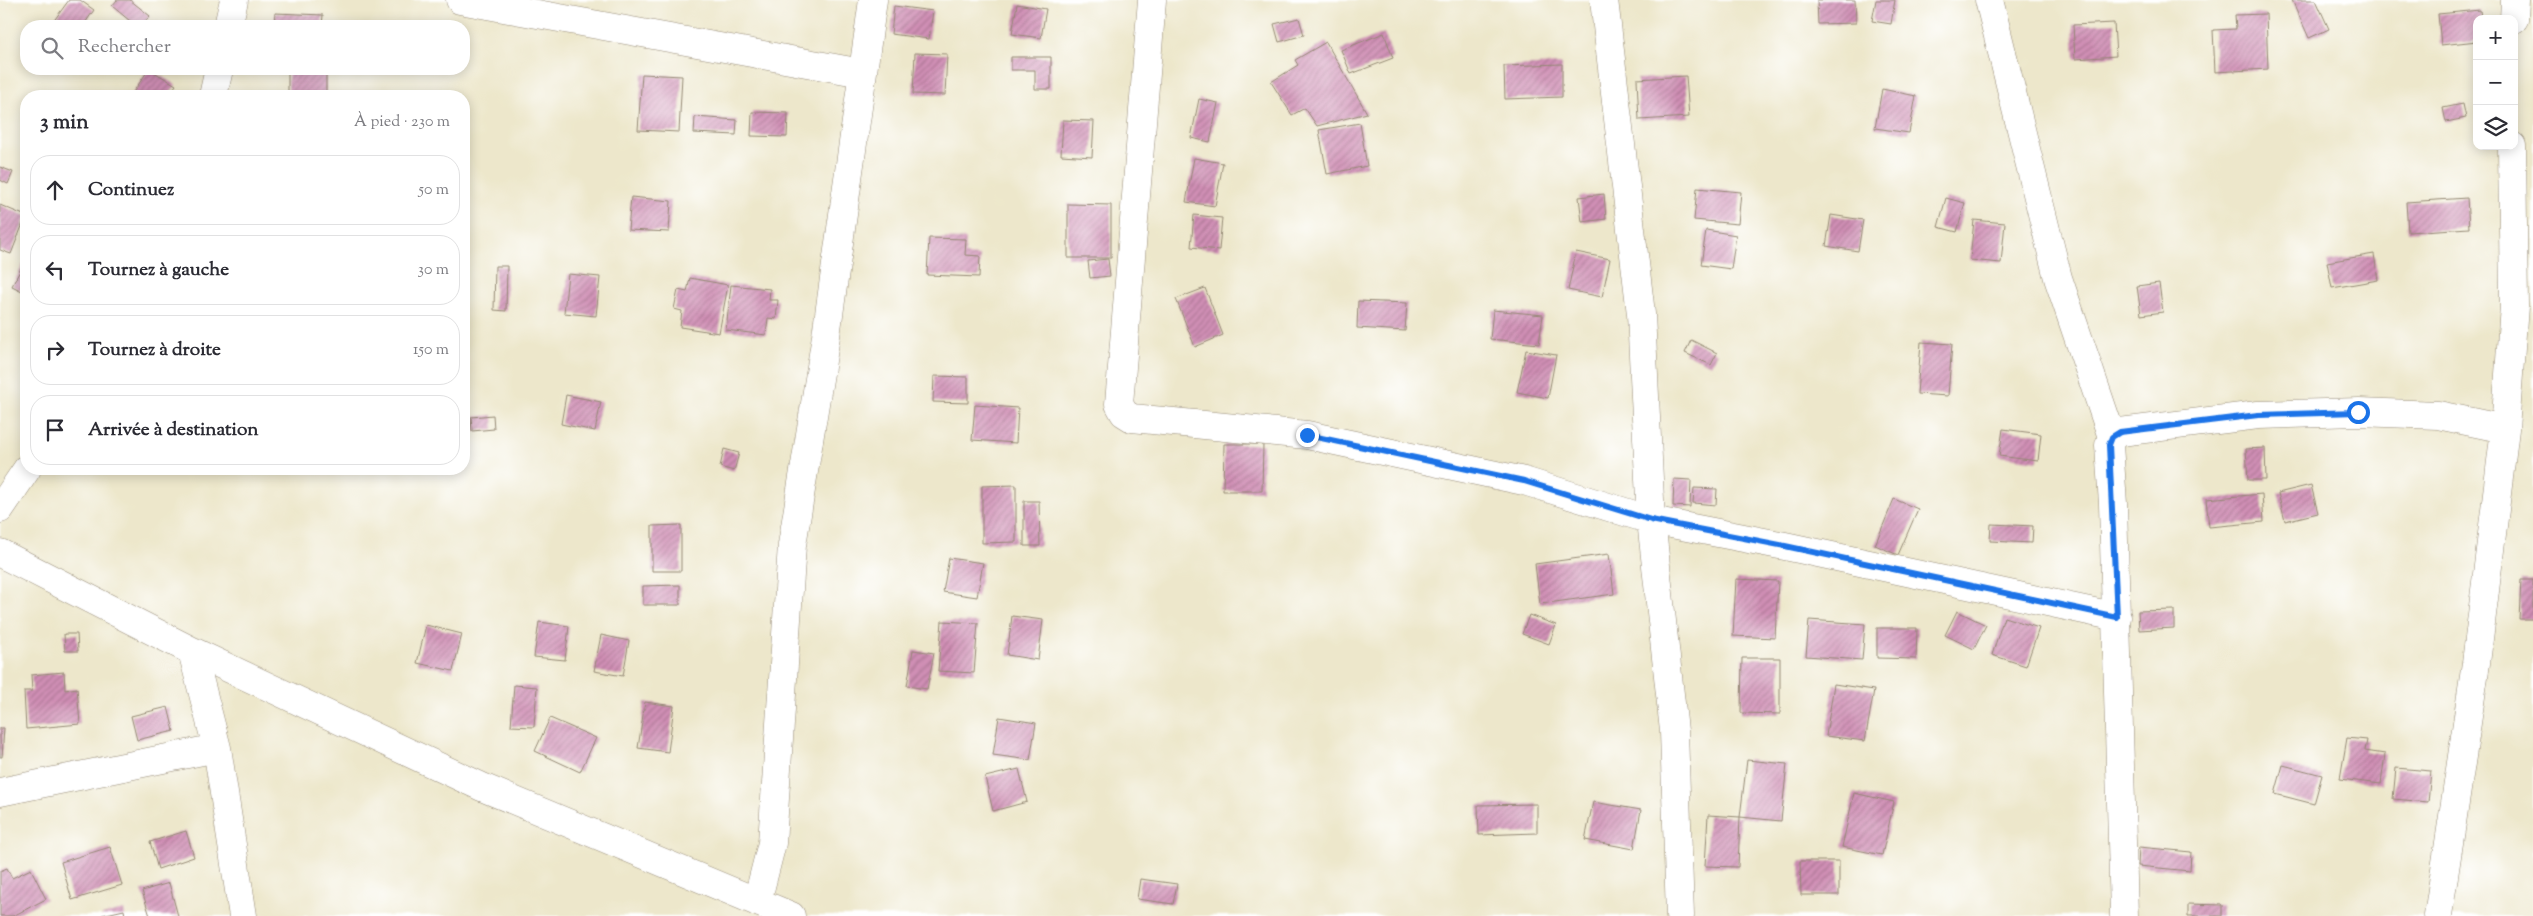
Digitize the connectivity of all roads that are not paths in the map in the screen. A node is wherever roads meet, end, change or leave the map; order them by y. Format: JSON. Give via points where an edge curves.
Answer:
{"nodes":[{"id":1,"x":234,"y":0,"type":"edge"},
{"id":2,"x":460,"y":0,"type":"edge"},
{"id":3,"x":872,"y":0,"type":"edge"},
{"id":4,"x":1152,"y":0,"type":"edge"},
{"id":5,"x":1604,"y":0,"type":"edge"},
{"id":6,"x":1989,"y":0,"type":"edge"},
{"id":7,"x":2514,"y":0,"type":"edge"},
{"id":8,"x":2514,"y":15,"type":"edge"},
{"id":9,"x":229,"y":20,"type":"edge"},
{"id":10,"x":862,"y":72,"type":"junction"},
{"id":11,"x":218,"y":75,"type":"edge"},
{"id":12,"x":214,"y":90,"type":"edge"},
{"id":13,"x":2512,"y":150,"type":"edge"},
{"id":14,"x":2505,"y":430,"type":"junction"},
{"id":15,"x":2112,"y":437,"type":"junction"},
{"id":16,"x":23,"y":475,"type":"edge"},
{"id":17,"x":0,"y":509,"type":"edge"},
{"id":18,"x":1651,"y":520,"type":"junction"},
{"id":19,"x":0,"y":554,"type":"edge"},
{"id":20,"x":2117,"y":617,"type":"junction"},
{"id":21,"x":192,"y":651,"type":"junction"},
{"id":22,"x":217,"y":748,"type":"junction"},
{"id":23,"x":0,"y":792,"type":"edge"},
{"id":24,"x":757,"y":902,"type":"junction"},
{"id":25,"x":243,"y":916,"type":"edge"},
{"id":26,"x":791,"y":916,"type":"edge"},
{"id":27,"x":1680,"y":916,"type":"edge"},
{"id":28,"x":2124,"y":916,"type":"edge"},
{"id":29,"x":2438,"y":916,"type":"edge"}],
"edges":[{"from":1,"to":9,"type":"street"},
{"from":2,"to":10,"type":"street"},
{"from":3,"to":10,"type":"street"},
{"from":4,"to":18,"type":"street","via":[[1119,404],[1124,413],[1132,418],[1307,435],[1524,481]]},
{"from":5,"to":18,"type":"street","via":[[1641,314]]},
{"from":6,"to":15,"type":"street","via":[[2058,278]]},
{"from":7,"to":8,"type":"street"},
{"from":10,"to":24,"type":"street","via":[[826,336],[792,545],[772,843]]},
{"from":11,"to":12,"type":"street"},
{"from":13,"to":14,"type":"street","via":[[2514,306]]},
{"from":14,"to":15,"type":"street","via":[[2438,415],[2349,413],[2258,415],[2120,432]]},
{"from":14,"to":29,"type":"street","via":[[2476,663]]},
{"from":15,"to":20,"type":"street","via":[[2109,445]]},
{"from":16,"to":17,"type":"street"},
{"from":18,"to":20,"type":"street"},
{"from":18,"to":27,"type":"street","via":[[1674,731]]},
{"from":19,"to":21,"type":"street"},
{"from":20,"to":28,"type":"street"},
{"from":21,"to":22,"type":"street"},
{"from":21,"to":24,"type":"street","via":[[482,787]]},
{"from":22,"to":23,"type":"street"},
{"from":22,"to":25,"type":"street"},
{"from":24,"to":26,"type":"street"}]}
